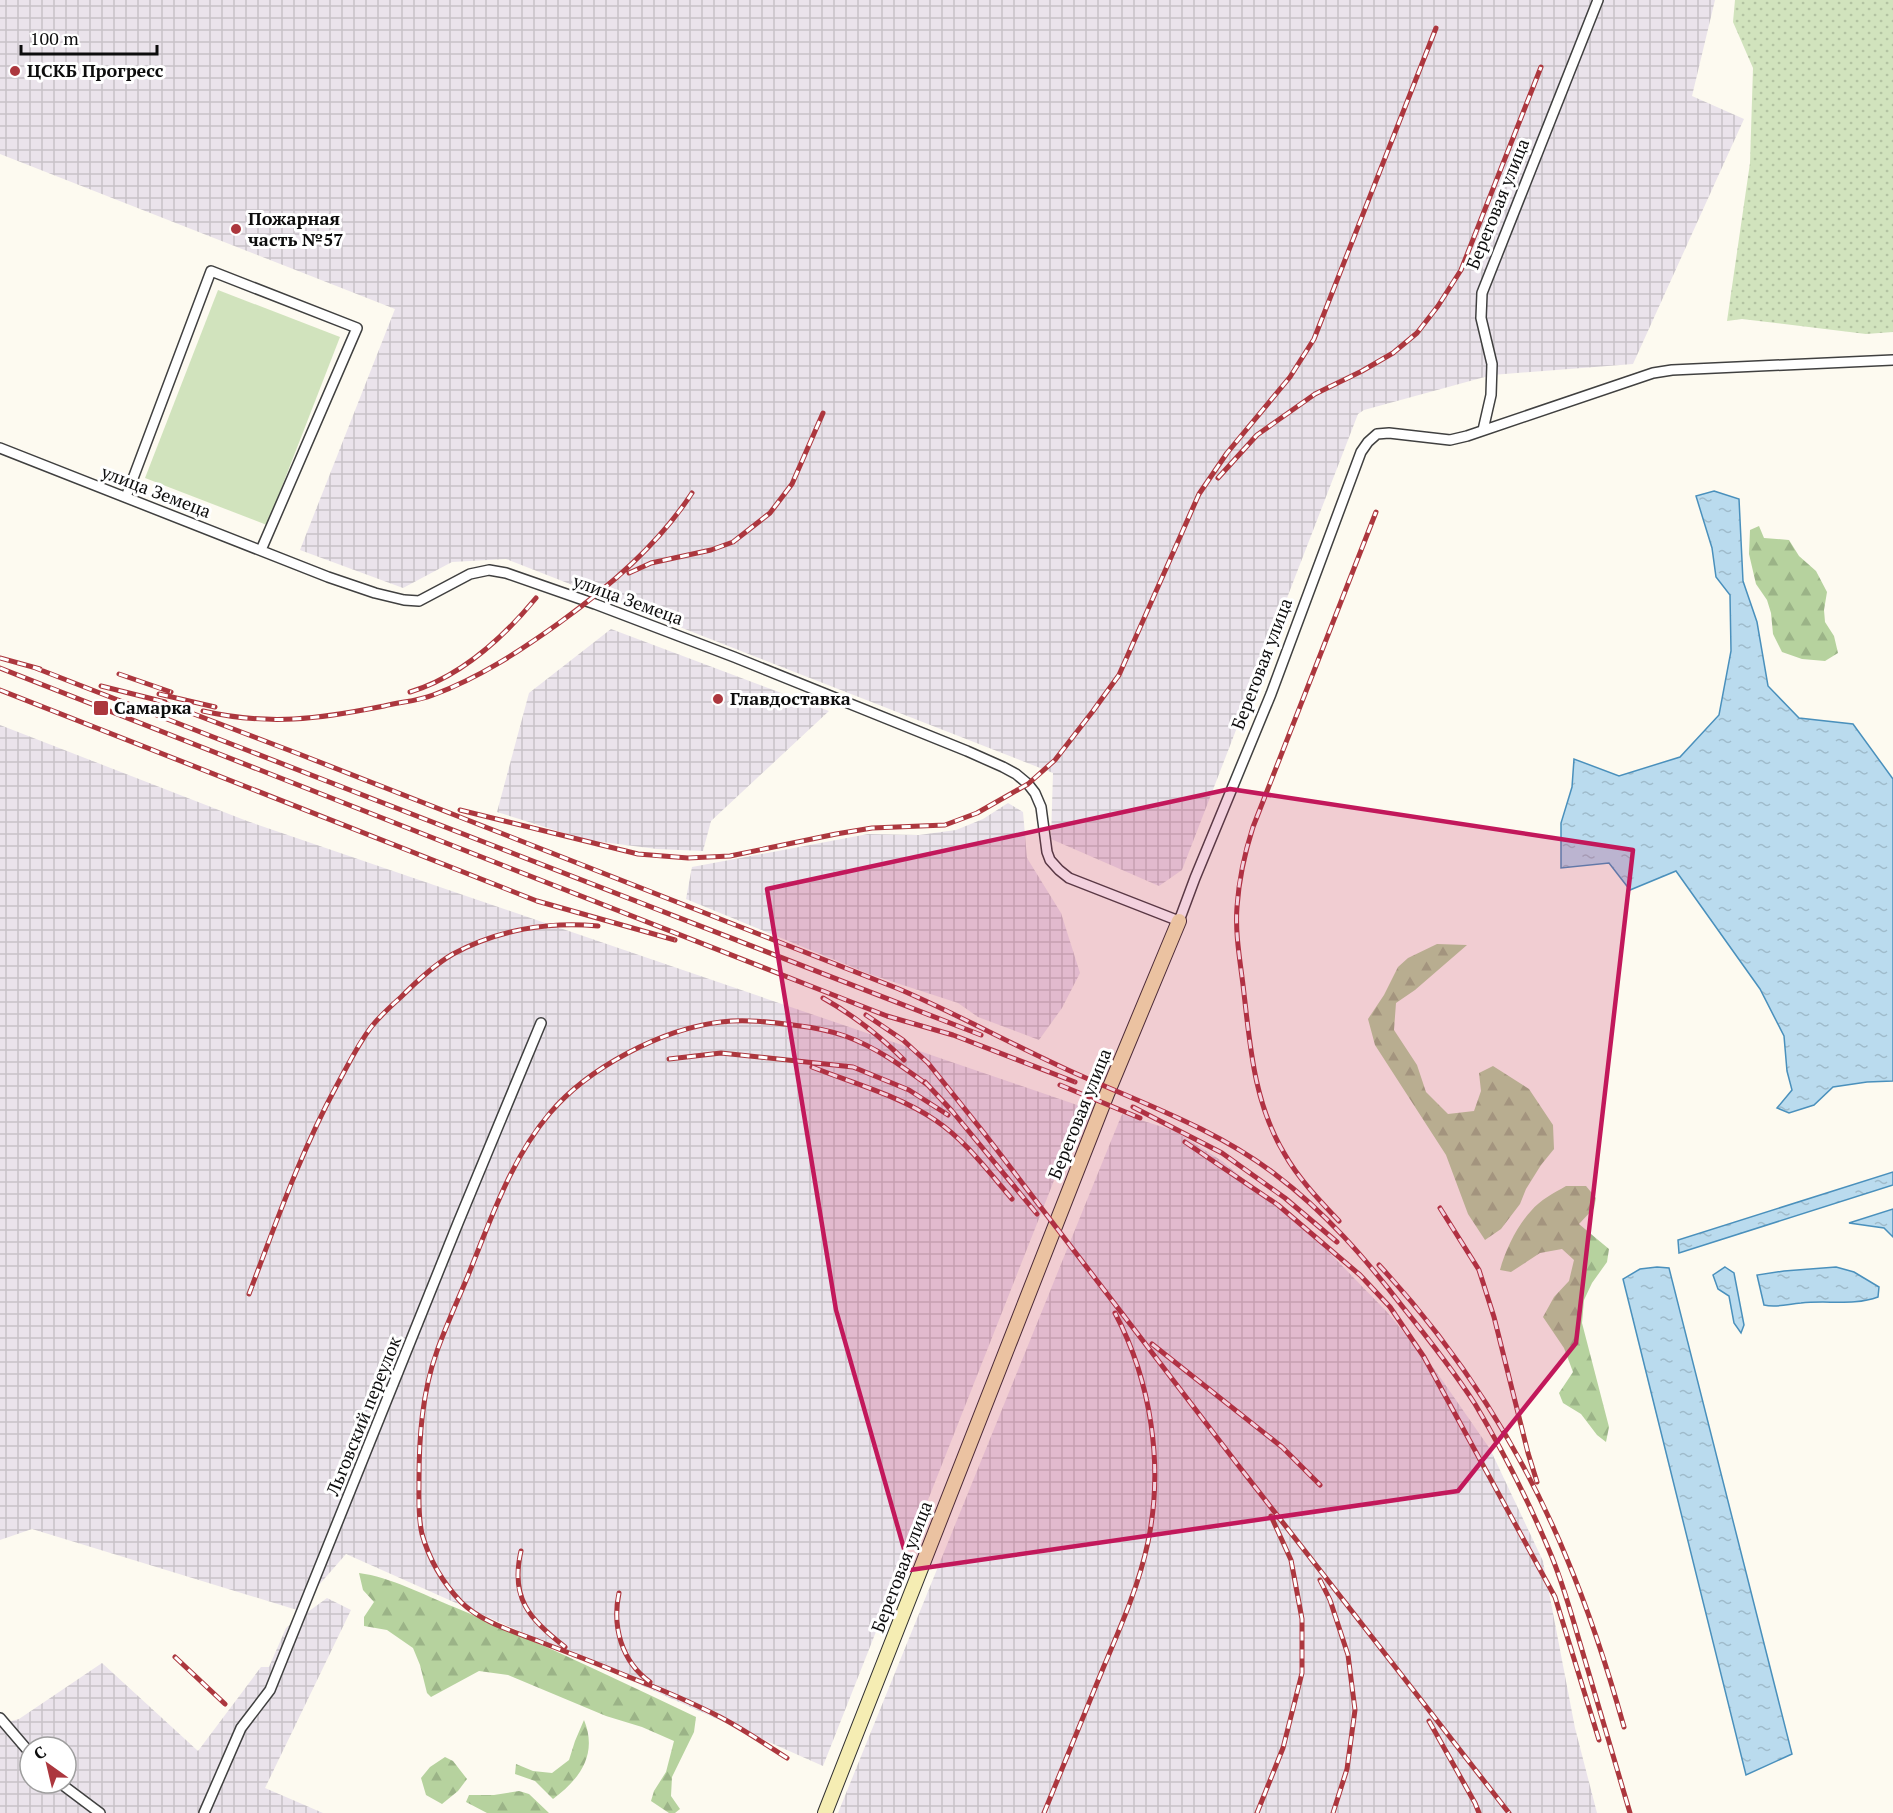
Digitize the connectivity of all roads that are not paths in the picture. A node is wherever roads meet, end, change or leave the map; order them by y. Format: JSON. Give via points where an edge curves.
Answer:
{"nodes":[{"id":1,"x":1598,"y":0,"type":"edge"},
{"id":2,"x":1893,"y":360,"type":"edge"},
{"id":3,"x":1484,"y":429,"type":"junction"},
{"id":4,"x":0,"y":448,"type":"edge"},
{"id":5,"x":126,"y":497,"type":"junction"},
{"id":6,"x":261,"y":550,"type":"junction"},
{"id":7,"x":1179,"y":921,"type":"junction"},
{"id":8,"x":541,"y":1023,"type":"dead end"},
{"id":9,"x":0,"y":1718,"type":"edge"},
{"id":10,"x":18,"y":1739,"type":"edge"},
{"id":11,"x":76,"y":1795,"type":"edge"},
{"id":12,"x":100,"y":1813,"type":"edge"},
{"id":13,"x":204,"y":1813,"type":"edge"},
{"id":14,"x":825,"y":1813,"type":"edge"}],
"edges":[{"from":1,"to":3,"type":"street","name":"Береговая улица","via":[[1482,293],[1480,318],[1492,364]]},
{"from":2,"to":3,"type":"street","via":[[1653,373]]},
{"from":3,"to":7,"type":"street","name":"Береговая улица","via":[[1450,440],[1377,434],[1361,452],[1271,694]]},
{"from":4,"to":5,"type":"street","name":"улица Земеца"},
{"from":5,"to":6,"type":"street","name":"улица Земеца"},
{"from":5,"to":6,"type":"street","via":[[211,271],[357,328]]},
{"from":6,"to":7,"type":"street","name":"улица Земеца","via":[[328,577],[404,600],[418,601],[470,574],[489,570],[507,573],[673,633],[909,727],[1003,766],[1028,784],[1041,807],[1050,860],[1064,874]]},
{"from":7,"to":14,"type":"street","name":"Береговая улица"},
{"from":8,"to":13,"type":"street","name":"Льговский переулок","via":[[270,1690],[241,1728]]},
{"from":9,"to":10,"type":"street"},
{"from":11,"to":12,"type":"street"}]}
